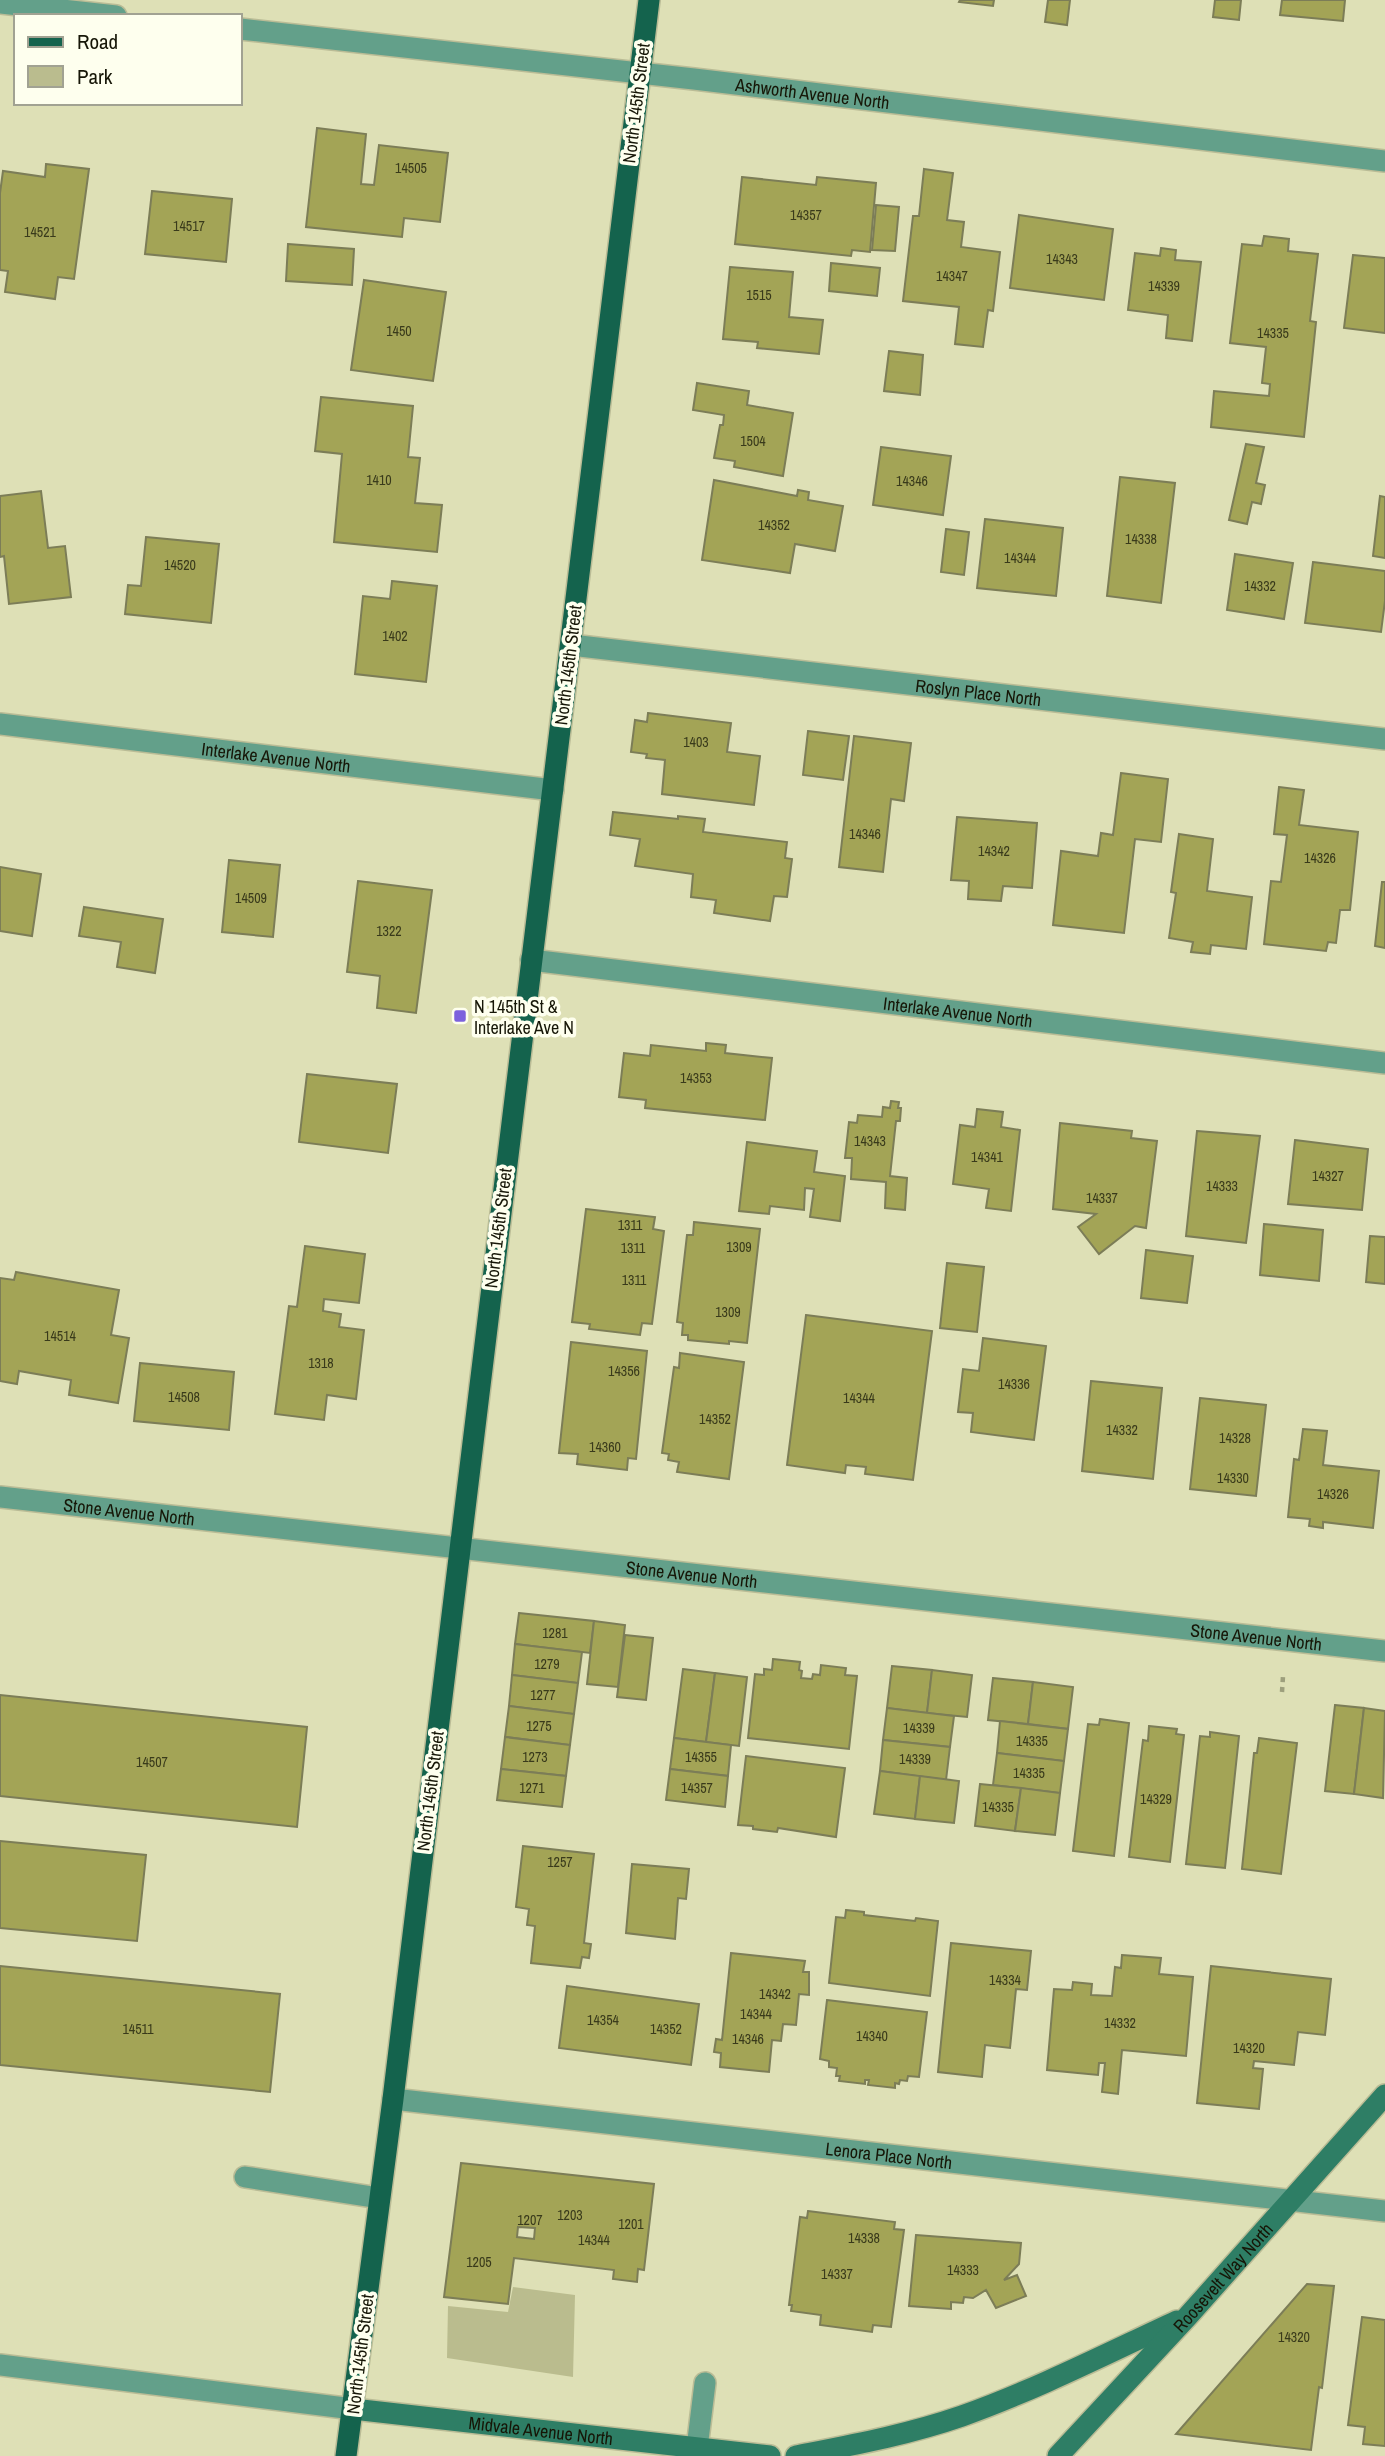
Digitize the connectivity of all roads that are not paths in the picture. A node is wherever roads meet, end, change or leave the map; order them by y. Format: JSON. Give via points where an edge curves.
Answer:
{"nodes":[{"id":1,"x":649,"y":0,"type":"edge"},
{"id":2,"x":0,"y":3,"type":"edge"},
{"id":3,"x":98,"y":14,"type":"edge"},
{"id":4,"x":242,"y":29,"type":"edge"},
{"id":5,"x":640,"y":73,"type":"junction"},
{"id":6,"x":1385,"y":161,"type":"edge"},
{"id":7,"x":571,"y":645,"type":"junction"},
{"id":8,"x":0,"y":724,"type":"edge"},
{"id":9,"x":1385,"y":738,"type":"edge"},
{"id":10,"x":553,"y":790,"type":"junction"},
{"id":11,"x":531,"y":960,"type":"junction"},
{"id":12,"x":1385,"y":1063,"type":"edge"},
{"id":13,"x":0,"y":1499,"type":"edge"},
{"id":14,"x":459,"y":1548,"type":"junction"},
{"id":15,"x":1385,"y":1651,"type":"edge"},
{"id":16,"x":1385,"y":2095,"type":"edge"},
{"id":17,"x":393,"y":2099,"type":"junction"},
{"id":18,"x":245,"y":2177,"type":"dead end"},
{"id":19,"x":379,"y":2198,"type":"junction"},
{"id":20,"x":1291,"y":2199,"type":"junction"},
{"id":21,"x":1385,"y":2211,"type":"edge"},
{"id":22,"x":1188,"y":2316,"type":"junction"},
{"id":23,"x":0,"y":2365,"type":"edge"},
{"id":24,"x":705,"y":2383,"type":"dead end"},
{"id":25,"x":353,"y":2409,"type":"junction"},
{"id":26,"x":697,"y":2448,"type":"junction"},
{"id":27,"x":346,"y":2456,"type":"edge"},
{"id":28,"x":770,"y":2456,"type":"edge"},
{"id":29,"x":796,"y":2456,"type":"edge"},
{"id":30,"x":1058,"y":2456,"type":"edge"}],
"edges":[{"from":1,"to":5,"type":"main road","name":"North 145th Street"},
{"from":2,"to":3,"type":"street"},
{"from":4,"to":5,"type":"street","name":"Ashworth Avenue North"},
{"from":5,"to":6,"type":"street","name":"Ashworth Avenue North"},
{"from":5,"to":7,"type":"main road","name":"North 145th Street"},
{"from":7,"to":9,"type":"street","name":"Roslyn Place North"},
{"from":7,"to":10,"type":"main road","name":"North 145th Street"},
{"from":8,"to":10,"type":"street","name":"Interlake Avenue North"},
{"from":10,"to":11,"type":"main road","name":"North 145th Street"},
{"from":11,"to":12,"type":"street","name":"Interlake Avenue North"},
{"from":11,"to":14,"type":"main road","name":"North 145th Street"},
{"from":13,"to":14,"type":"street","name":"Stone Avenue North"},
{"from":14,"to":15,"type":"street","name":"Stone Avenue North"},
{"from":14,"to":17,"type":"main road","name":"North 145th Street"},
{"from":16,"to":20,"type":"street","name":"Roosevelt Way North"},
{"from":17,"to":19,"type":"main road","name":"North 145th Street"},
{"from":17,"to":20,"type":"street","name":"Lenora Place North"},
{"from":18,"to":19,"type":"street"},
{"from":19,"to":25,"type":"main road","name":"North 145th Street"},
{"from":20,"to":21,"type":"street","name":"Lenora Place North"},
{"from":20,"to":22,"type":"street","name":"Roosevelt Way North"},
{"from":22,"to":29,"type":"street","via":[[962,2415],[886,2439]]},
{"from":22,"to":30,"type":"street","name":"Roosevelt Way North"},
{"from":23,"to":25,"type":"street"},
{"from":24,"to":26,"type":"street"},
{"from":25,"to":26,"type":"street","name":"Midvale Avenue North"},
{"from":25,"to":27,"type":"main road","name":"North 145th Street"},
{"from":26,"to":28,"type":"street","name":"Midvale Avenue North"}]}
